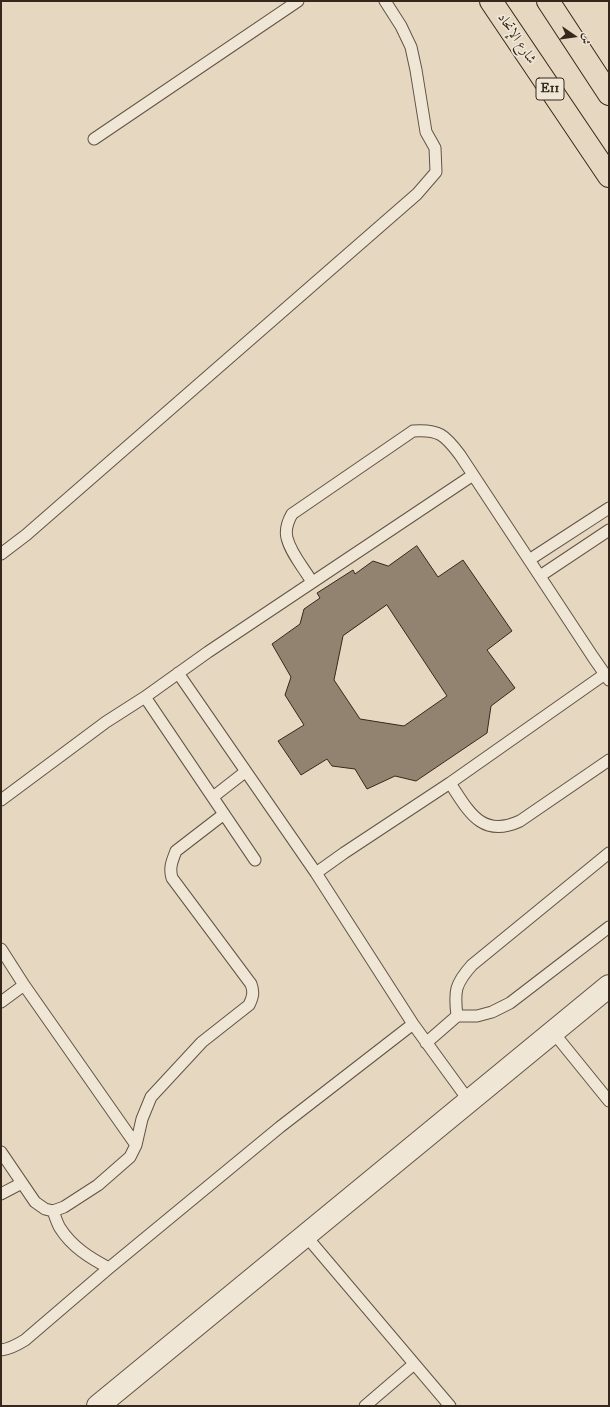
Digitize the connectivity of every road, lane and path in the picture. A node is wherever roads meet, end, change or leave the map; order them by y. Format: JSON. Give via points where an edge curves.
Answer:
{"nodes":[{"id":1,"x":298,"y":1,"type":"edge"},
{"id":2,"x":385,"y":1,"type":"edge"},
{"id":3,"x":491,"y":1,"type":"edge"},
{"id":4,"x":548,"y":1,"type":"edge"},
{"id":5,"x":609,"y":94,"type":"edge"},
{"id":6,"x":94,"y":139,"type":"dead end"},
{"id":7,"x":609,"y":176,"type":"edge"},
{"id":8,"x":473,"y":475,"type":"junction"},
{"id":9,"x":609,"y":508,"type":"edge"},
{"id":10,"x":609,"y":530,"type":"edge"},
{"id":11,"x":1,"y":554,"type":"edge"},
{"id":12,"x":529,"y":560,"type":"junction"},
{"id":13,"x":540,"y":576,"type":"junction"},
{"id":14,"x":312,"y":582,"type":"junction"},
{"id":15,"x":178,"y":673,"type":"junction"},
{"id":16,"x":607,"y":677,"type":"edge"},
{"id":17,"x":145,"y":697,"type":"junction"},
{"id":18,"x":609,"y":760,"type":"edge"},
{"id":19,"x":245,"y":772,"type":"junction"},
{"id":20,"x":450,"y":783,"type":"junction"},
{"id":21,"x":213,"y":797,"type":"junction"},
{"id":22,"x":1,"y":800,"type":"edge"},
{"id":23,"x":224,"y":814,"type":"junction"},
{"id":24,"x":609,"y":853,"type":"edge"},
{"id":25,"x":255,"y":860,"type":"dead end"},
{"id":26,"x":316,"y":873,"type":"junction"},
{"id":27,"x":609,"y":927,"type":"edge"},
{"id":28,"x":1,"y":949,"type":"edge"},
{"id":29,"x":24,"y":985,"type":"junction"},
{"id":30,"x":609,"y":986,"type":"edge"},
{"id":31,"x":1,"y":1002,"type":"edge"},
{"id":32,"x":457,"y":1016,"type":"junction"},
{"id":33,"x":413,"y":1024,"type":"junction"},
{"id":34,"x":553,"y":1032,"type":"junction"},
{"id":35,"x":426,"y":1042,"type":"junction"},
{"id":36,"x":469,"y":1101,"type":"junction"},
{"id":37,"x":609,"y":1101,"type":"edge"},
{"id":38,"x":136,"y":1145,"type":"junction"},
{"id":39,"x":1,"y":1152,"type":"edge"},
{"id":40,"x":22,"y":1183,"type":"junction"},
{"id":41,"x":1,"y":1194,"type":"edge"},
{"id":42,"x":53,"y":1211,"type":"junction"},
{"id":43,"x":306,"y":1236,"type":"junction"},
{"id":44,"x":108,"y":1268,"type":"junction"},
{"id":45,"x":1,"y":1350,"type":"edge"},
{"id":46,"x":414,"y":1364,"type":"junction"},
{"id":47,"x":99,"y":1406,"type":"edge"},
{"id":48,"x":366,"y":1406,"type":"edge"},
{"id":49,"x":450,"y":1406,"type":"edge"}],
"edges":[{"from":1,"to":6,"type":"lane"},
{"from":2,"to":11,"type":"lane","via":[[411,47],[426,132],[435,148],[436,172],[399,210]]},
{"from":3,"to":7,"type":"highway","name":"شارع الإتحاد","number":"E11"},
{"from":4,"to":5,"type":"highway"},
{"from":8,"to":12,"type":"lane"},
{"from":8,"to":14,"type":"lane"},
{"from":8,"to":14,"type":"lane","via":[[441,434],[428,430],[413,431],[292,514],[287,524],[286,538]]},
{"from":9,"to":12,"type":"lane"},
{"from":10,"to":13,"type":"lane"},
{"from":12,"to":13,"type":"lane"},
{"from":13,"to":16,"type":"lane"},
{"from":14,"to":15,"type":"lane"},
{"from":15,"to":17,"type":"lane"},
{"from":15,"to":19,"type":"lane"},
{"from":16,"to":20,"type":"lane"},
{"from":17,"to":21,"type":"lane"},
{"from":17,"to":22,"type":"lane","via":[[106,722]]},
{"from":18,"to":20,"type":"lane","via":[[510,825],[491,826],[482,822],[472,815]]},
{"from":19,"to":21,"type":"lane"},
{"from":19,"to":26,"type":"lane"},
{"from":20,"to":26,"type":"lane"},
{"from":21,"to":23,"type":"lane"},
{"from":23,"to":25,"type":"lane"},
{"from":23,"to":38,"type":"lane","via":[[176,851],[170,870],[172,878],[251,984],[254,990],[252,998],[243,1011],[202,1042],[150,1097]]},
{"from":24,"to":32,"type":"lane","via":[[472,965],[462,976],[455,994]]},
{"from":26,"to":33,"type":"lane"},
{"from":27,"to":32,"type":"lane","via":[[510,1003],[477,1016]]},
{"from":28,"to":29,"type":"lane"},
{"from":29,"to":31,"type":"lane"},
{"from":29,"to":38,"type":"lane"},
{"from":30,"to":34,"type":"street"},
{"from":32,"to":35,"type":"lane"},
{"from":33,"to":35,"type":"lane"},
{"from":33,"to":44,"type":"lane","via":[[280,1127]]},
{"from":34,"to":36,"type":"street"},
{"from":34,"to":37,"type":"lane"},
{"from":35,"to":36,"type":"lane"},
{"from":36,"to":43,"type":"street"},
{"from":38,"to":42,"type":"lane","via":[[130,1157],[98,1185],[64,1207]]},
{"from":39,"to":40,"type":"lane"},
{"from":40,"to":41,"type":"lane"},
{"from":40,"to":42,"type":"lane","via":[[35,1202],[44,1209]]},
{"from":42,"to":44,"type":"lane","via":[[59,1228],[75,1247]]},
{"from":43,"to":46,"type":"lane"},
{"from":43,"to":47,"type":"street"},
{"from":44,"to":45,"type":"lane","via":[[25,1340]]},
{"from":46,"to":48,"type":"lane"},
{"from":46,"to":49,"type":"lane"}]}
